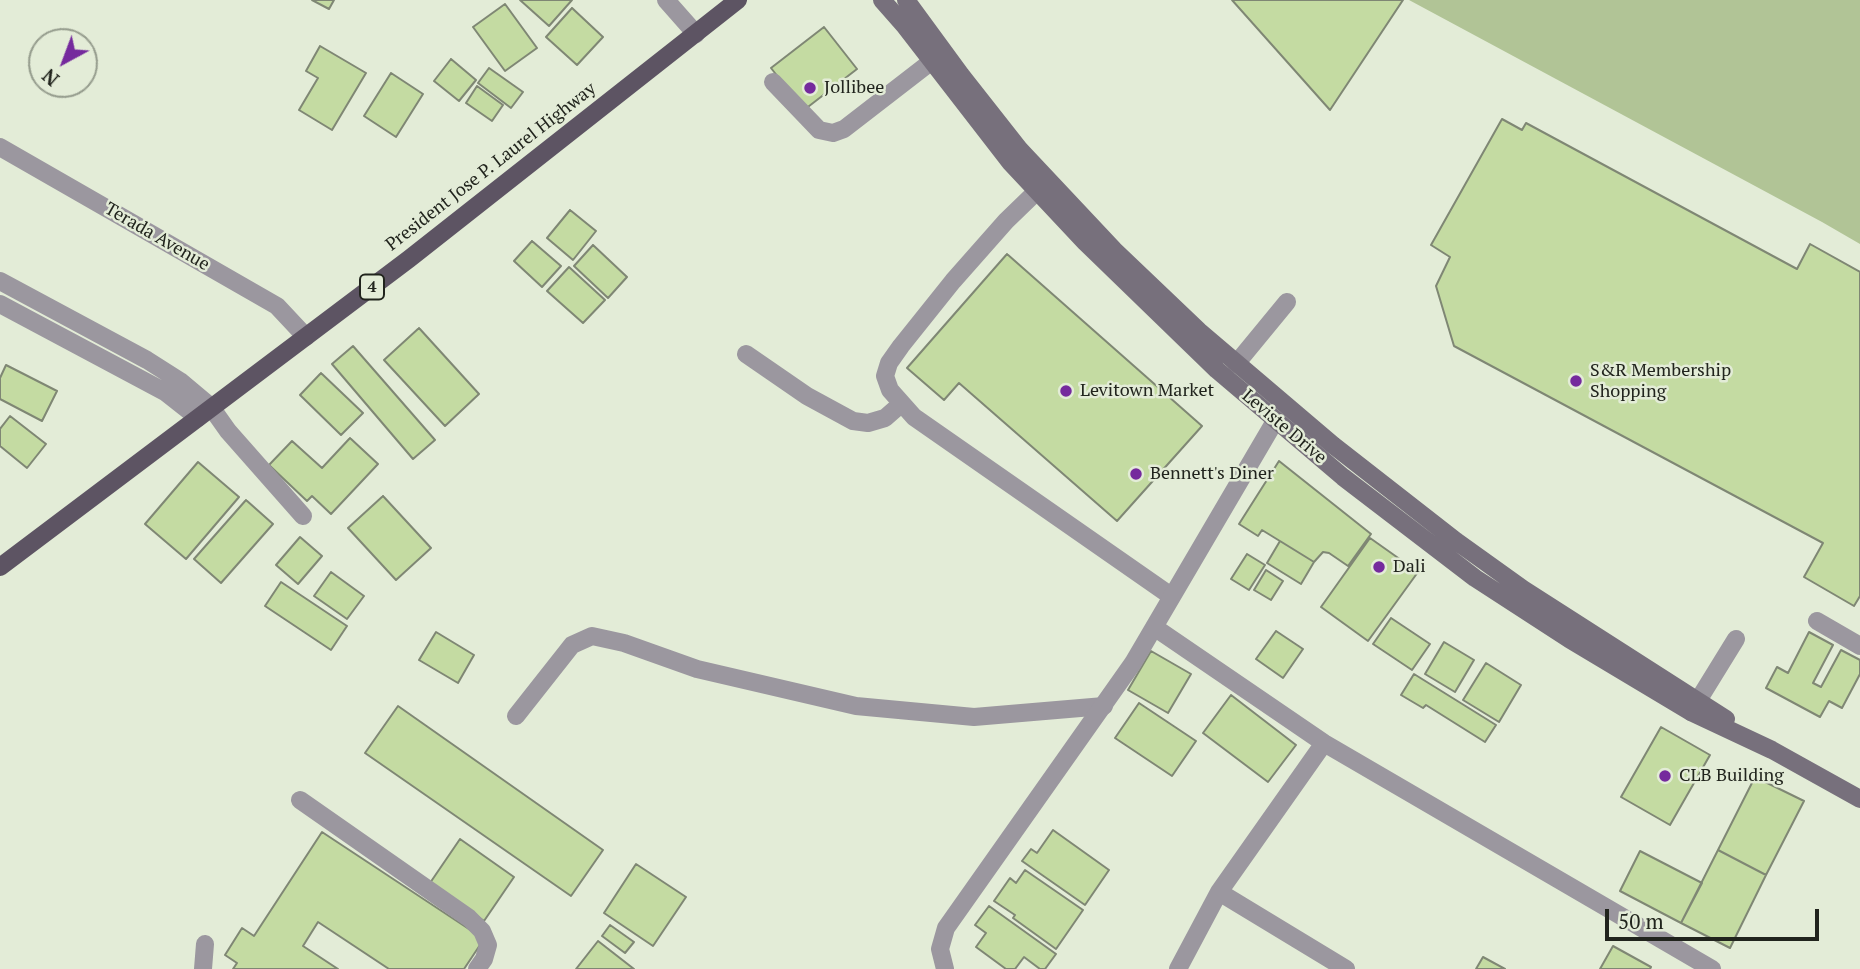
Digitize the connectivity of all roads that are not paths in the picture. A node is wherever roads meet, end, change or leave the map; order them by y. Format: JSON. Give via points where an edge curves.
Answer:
{"nodes":[{"id":1,"x":666,"y":0,"type":"edge"},
{"id":2,"x":738,"y":0,"type":"edge"},
{"id":3,"x":882,"y":0,"type":"edge"},
{"id":4,"x":906,"y":0,"type":"edge"},
{"id":5,"x":696,"y":34,"type":"junction"},
{"id":6,"x":932,"y":61,"type":"junction"},
{"id":7,"x":773,"y":82,"type":"dead end"},
{"id":8,"x":0,"y":146,"type":"edge"},
{"id":9,"x":1037,"y":191,"type":"junction"},
{"id":10,"x":0,"y":281,"type":"edge"},
{"id":11,"x":1287,"y":302,"type":"dead end"},
{"id":12,"x":0,"y":304,"type":"edge"},
{"id":13,"x":306,"y":337,"type":"junction"},
{"id":14,"x":746,"y":354,"type":"dead end"},
{"id":15,"x":1236,"y":364,"type":"junction"},
{"id":16,"x":901,"y":404,"type":"junction"},
{"id":17,"x":204,"y":413,"type":"junction"},
{"id":18,"x":1275,"y":421,"type":"junction"},
{"id":19,"x":303,"y":516,"type":"dead end"},
{"id":20,"x":0,"y":567,"type":"edge"},
{"id":21,"x":1171,"y":596,"type":"junction"},
{"id":22,"x":1817,"y":621,"type":"dead end"},
{"id":23,"x":1154,"y":627,"type":"junction"},
{"id":24,"x":1736,"y":639,"type":"dead end"},
{"id":25,"x":1860,"y":646,"type":"edge"},
{"id":26,"x":1104,"y":706,"type":"junction"},
{"id":27,"x":1694,"y":706,"type":"junction"},
{"id":28,"x":516,"y":716,"type":"dead end"},
{"id":29,"x":1324,"y":743,"type":"junction"},
{"id":30,"x":1860,"y":799,"type":"edge"},
{"id":31,"x":300,"y":800,"type":"dead end"},
{"id":32,"x":1219,"y":892,"type":"junction"},
{"id":33,"x":205,"y":944,"type":"dead end"},
{"id":34,"x":203,"y":969,"type":"edge"},
{"id":35,"x":477,"y":969,"type":"edge"},
{"id":36,"x":945,"y":969,"type":"edge"},
{"id":37,"x":1178,"y":969,"type":"edge"},
{"id":38,"x":1346,"y":969,"type":"edge"},
{"id":39,"x":1712,"y":969,"type":"edge"}],
"edges":[{"from":1,"to":5,"type":"street"},
{"from":2,"to":5,"type":"main road","name":"President Jose P. Laurel Highway","number":"4"},
{"from":3,"to":6,"type":"main road","name":"Leviste Drive"},
{"from":4,"to":15,"type":"main road","name":"Leviste Drive","via":[[1020,150],[1143,279]]},
{"from":5,"to":13,"type":"main road","name":"President Jose P. Laurel Highway","number":"4"},
{"from":6,"to":7,"type":"street","via":[[844,130],[832,133],[820,130]]},
{"from":6,"to":9,"type":"main road","name":"Leviste Drive"},
{"from":8,"to":13,"type":"street","name":"Terada Avenue","via":[[277,306]]},
{"from":9,"to":16,"type":"street","via":[[953,281],[889,363],[890,390]]},
{"from":9,"to":18,"type":"main road","name":"Leviste Drive","via":[[1150,307]]},
{"from":10,"to":17,"type":"street","via":[[180,381]]},
{"from":11,"to":15,"type":"street"},
{"from":12,"to":17,"type":"street"},
{"from":13,"to":17,"type":"main road","name":"President Jose P. Laurel Highway","number":"4"},
{"from":14,"to":16,"type":"street","via":[[853,421],[884,418]]},
{"from":15,"to":27,"type":"main road","name":"Leviste Drive","via":[[1456,541]]},
{"from":16,"to":21,"type":"street"},
{"from":17,"to":19,"type":"street","via":[[228,431]]},
{"from":17,"to":20,"type":"main road","name":"President Jose P. Laurel Highway","number":"4"},
{"from":18,"to":21,"type":"street"},
{"from":18,"to":27,"type":"main road","name":"Leviste Drive","via":[[1475,578],[1569,639]]},
{"from":21,"to":23,"type":"street"},
{"from":22,"to":25,"type":"street"},
{"from":23,"to":26,"type":"street"},
{"from":23,"to":29,"type":"street"},
{"from":24,"to":27,"type":"street"},
{"from":26,"to":28,"type":"street","via":[[974,717],[856,706],[697,669],[592,636],[572,645]]},
{"from":26,"to":36,"type":"street","via":[[946,928],[940,949]]},
{"from":27,"to":30,"type":"main road","name":"Leviste Drive"},
{"from":29,"to":32,"type":"street"},
{"from":29,"to":39,"type":"street"},
{"from":31,"to":35,"type":"street","via":[[469,918],[488,945]]},
{"from":32,"to":37,"type":"street"},
{"from":32,"to":38,"type":"street"},
{"from":33,"to":34,"type":"street"}]}
